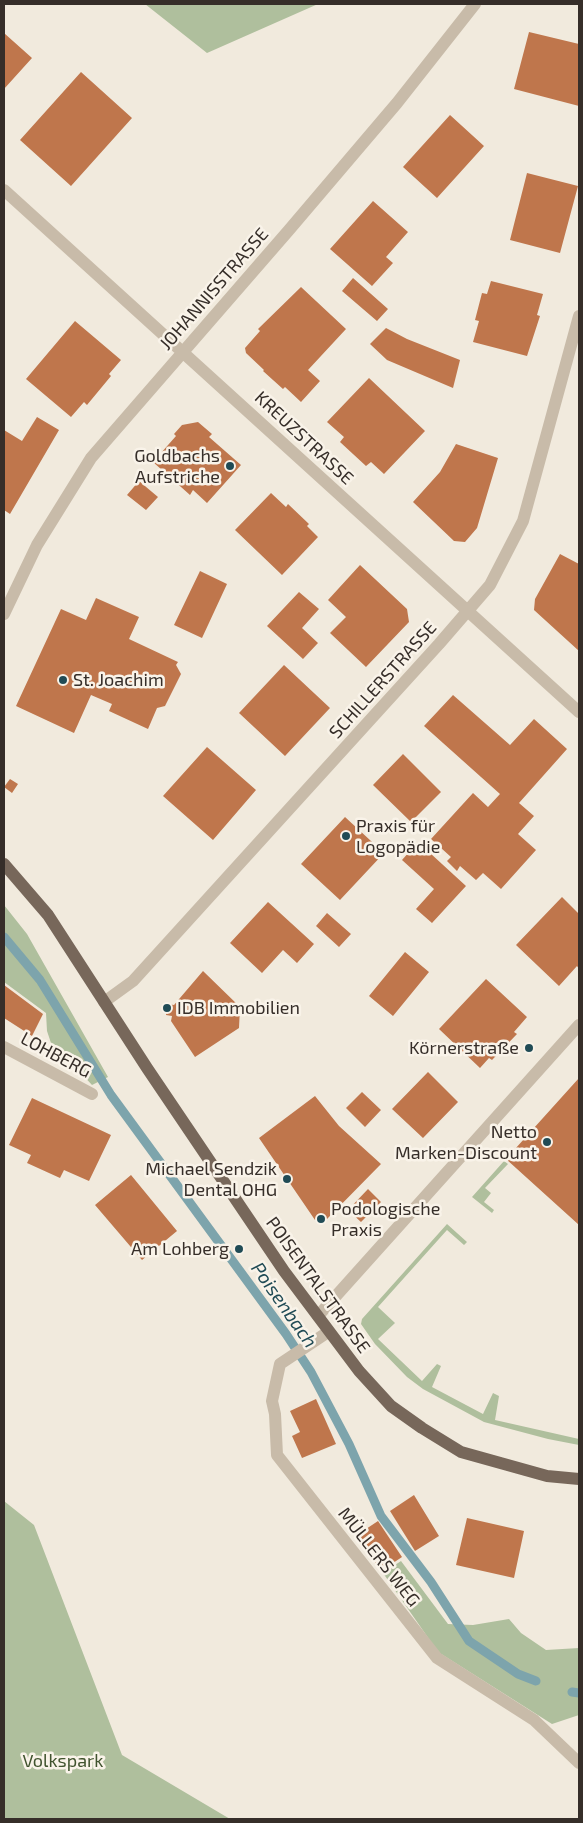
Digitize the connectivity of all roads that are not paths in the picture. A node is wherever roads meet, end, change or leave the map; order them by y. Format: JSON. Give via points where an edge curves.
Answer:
{"nodes":[{"id":1,"x":475,"y":4,"type":"edge"},
{"id":2,"x":4,"y":190,"type":"edge"},
{"id":3,"x":579,"y":316,"type":"edge"},
{"id":4,"x":183,"y":351,"type":"junction"},
{"id":5,"x":467,"y":612,"type":"junction"},
{"id":6,"x":4,"y":614,"type":"edge"},
{"id":7,"x":579,"y":712,"type":"edge"},
{"id":8,"x":4,"y":864,"type":"edge"},
{"id":9,"x":104,"y":1002,"type":"junction"},
{"id":10,"x":579,"y":1025,"type":"edge"},
{"id":11,"x":4,"y":1047,"type":"edge"},
{"id":12,"x":92,"y":1094,"type":"dead end"},
{"id":13,"x":318,"y":1316,"type":"junction"},
{"id":14,"x":328,"y":1332,"type":"junction"},
{"id":15,"x":579,"y":1479,"type":"edge"},
{"id":16,"x":579,"y":1763,"type":"edge"}],
"edges":[{"from":1,"to":4,"type":"street","name":"JOHANNISSTRASSE","via":[[391,110]]},
{"from":2,"to":4,"type":"street","name":"KREUZSTRASSE"},
{"from":3,"to":5,"type":"street","name":"SCHILLERSTRASSE","via":[[524,521],[496,576]]},
{"from":4,"to":5,"type":"street","name":"KREUZSTRASSE"},
{"from":4,"to":6,"type":"street","name":"JOHANNISSTRASSE","via":[[90,458],[37,545]]},
{"from":5,"to":7,"type":"street","name":"KREUZSTRASSE"},
{"from":5,"to":9,"type":"street","name":"SCHILLERSTRASSE","via":[[133,981]]},
{"from":8,"to":9,"type":"main road","name":"POISENTALSTRASSE","via":[[48,915]]},
{"from":9,"to":13,"type":"main road","name":"POISENTALSTRASSE","via":[[284,1271]]},
{"from":10,"to":13,"type":"street"},
{"from":11,"to":12,"type":"street","name":"LOHBERG"},
{"from":13,"to":14,"type":"main road","name":"POISENTALSTRASSE"},
{"from":14,"to":15,"type":"main road","name":"POISENTALSTRASSE","via":[[391,1406],[461,1452],[547,1476]]},
{"from":14,"to":16,"type":"street","name":"MÜLLERS WEG","via":[[280,1364],[272,1401],[277,1455],[437,1658],[534,1720]]}]}
